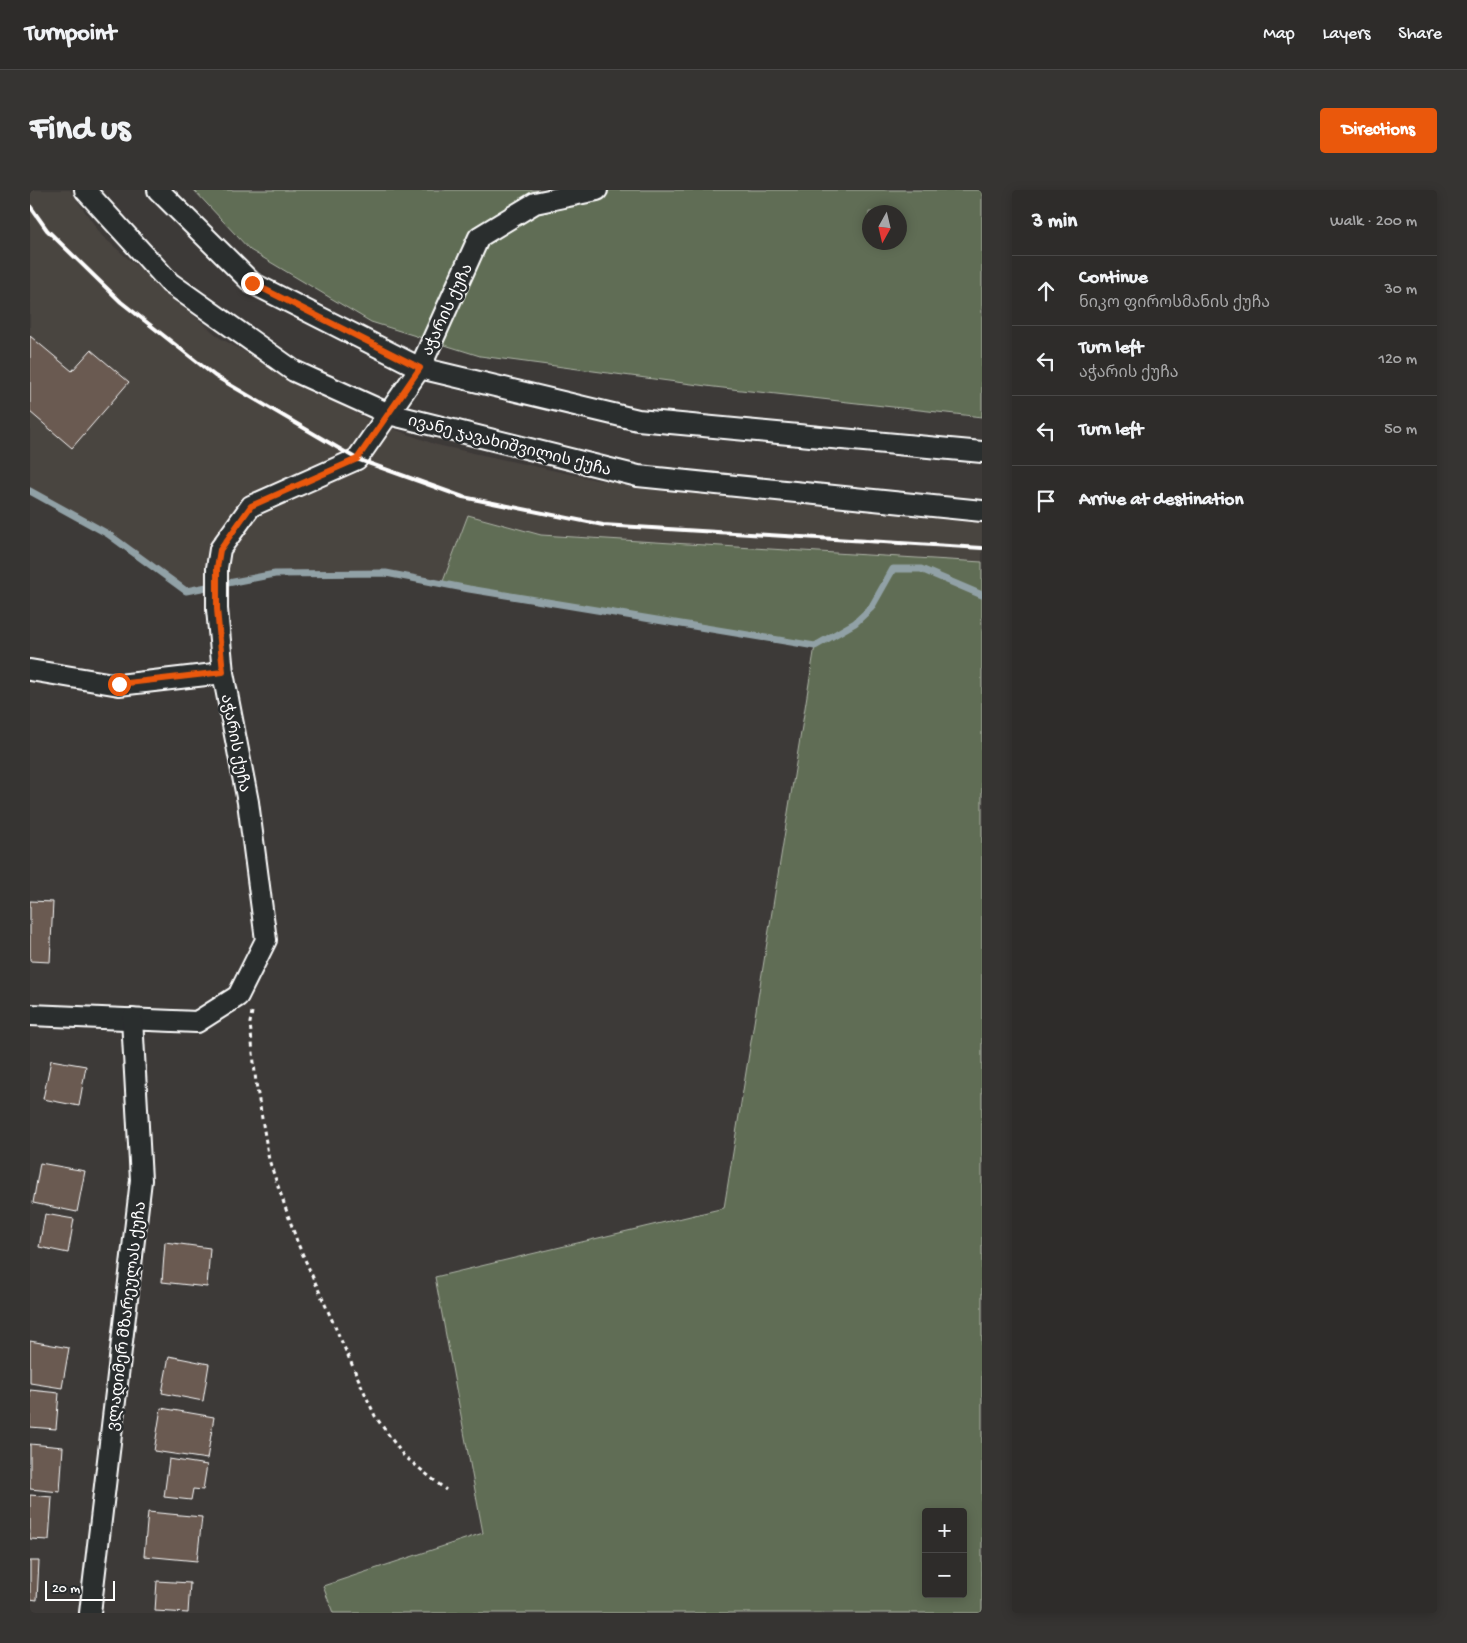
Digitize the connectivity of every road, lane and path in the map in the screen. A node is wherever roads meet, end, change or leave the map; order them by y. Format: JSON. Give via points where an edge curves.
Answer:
{"nodes":[{"id":1,"x":84,"y":190,"type":"edge"},
{"id":2,"x":158,"y":190,"type":"edge"},
{"id":3,"x":596,"y":190,"type":"edge"},
{"id":4,"x":420,"y":368,"type":"junction"},
{"id":5,"x":389,"y":414,"type":"junction"},
{"id":6,"x":982,"y":452,"type":"edge"},
{"id":7,"x":982,"y":511,"type":"edge"},
{"id":8,"x":30,"y":670,"type":"edge"},
{"id":9,"x":223,"y":672,"type":"junction"},
{"id":10,"x":254,"y":1004,"type":"dead end"},
{"id":11,"x":30,"y":1015,"type":"edge"},
{"id":12,"x":132,"y":1019,"type":"junction"},
{"id":13,"x":446,"y":1490,"type":"dead end"},
{"id":14,"x":90,"y":1613,"type":"edge"}],
"edges":[{"from":1,"to":5,"type":"street","name":"ივანე ჯავახიშვილის ქუჩა","via":[[170,283],[294,371]]},
{"from":2,"to":4,"type":"street","via":[[252,283]]},
{"from":3,"to":4,"type":"street","name":"აჭარის ქუჩა","via":[[535,203],[479,237]]},
{"from":4,"to":5,"type":"street","name":"აჭარის ქუჩა"},
{"from":4,"to":6,"type":"street","via":[[638,420]]},
{"from":5,"to":7,"type":"street","name":"ივანე ჯავახიშვილის ქუჩა","via":[[638,476]]},
{"from":5,"to":9,"type":"street","name":"აჭარის ქუჩა","via":[[357,459],[251,506],[220,550],[217,609]]},
{"from":8,"to":9,"type":"street","via":[[119,684]]},
{"from":9,"to":12,"type":"street","name":"აჭარის ქუჩა","via":[[248,802],[266,940],[238,996],[197,1022]]},
{"from":10,"to":13,"type":"path","via":[[250,1023],[269,1160],[298,1244],[375,1416],[403,1455]]},
{"from":11,"to":12,"type":"street","name":"აჭარის ქუჩა"},
{"from":12,"to":14,"type":"street","name":"ვლადიმერ მზარეულას ქუჩა","via":[[141,1180]]}]}
